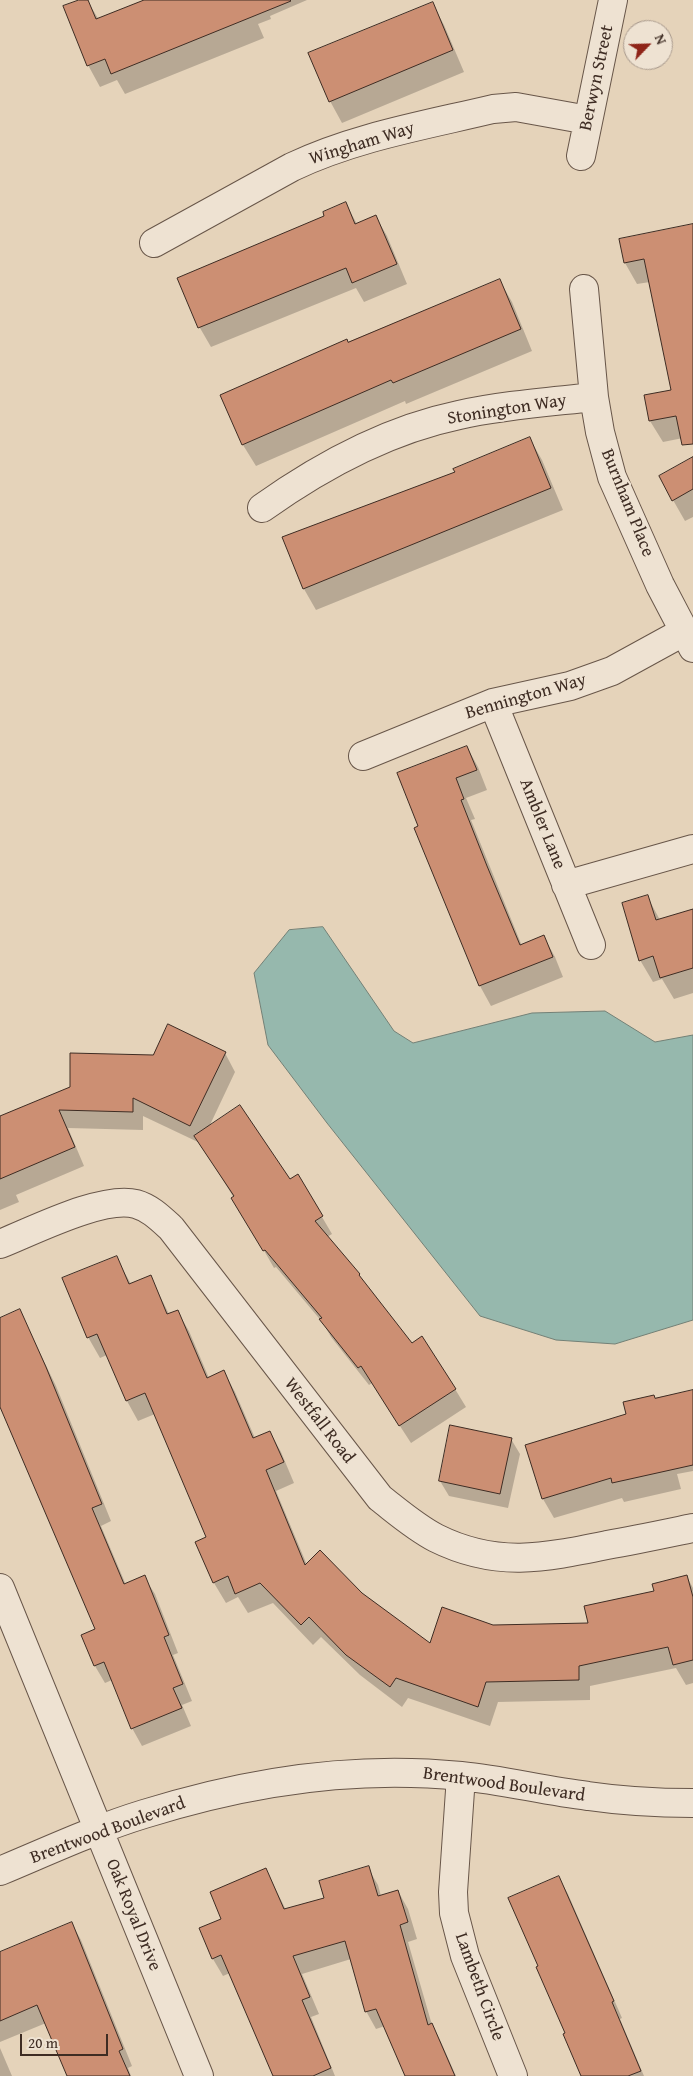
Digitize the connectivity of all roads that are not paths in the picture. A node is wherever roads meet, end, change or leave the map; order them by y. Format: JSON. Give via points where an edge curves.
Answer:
{"nodes":[{"id":1,"x":613,"y":0,"type":"edge"},
{"id":2,"x":588,"y":120,"type":"junction"},
{"id":3,"x":581,"y":156,"type":"dead end"},
{"id":4,"x":154,"y":243,"type":"dead end"},
{"id":5,"x":584,"y":289,"type":"dead end"},
{"id":6,"x":594,"y":397,"type":"junction"},
{"id":7,"x":262,"y":508,"type":"dead end"},
{"id":8,"x":689,"y":640,"type":"edge"},
{"id":9,"x":493,"y":703,"type":"junction"},
{"id":10,"x":363,"y":756,"type":"dead end"},
{"id":11,"x":693,"y":849,"type":"edge"},
{"id":12,"x":566,"y":884,"type":"junction"},
{"id":13,"x":591,"y":946,"type":"dead end"},
{"id":14,"x":0,"y":1244,"type":"edge"},
{"id":15,"x":693,"y":1528,"type":"edge"},
{"id":16,"x":0,"y":1588,"type":"edge"},
{"id":17,"x":461,"y":1776,"type":"junction"},
{"id":18,"x":693,"y":1803,"type":"edge"},
{"id":19,"x":99,"y":1830,"type":"junction"},
{"id":20,"x":0,"y":1871,"type":"edge"},
{"id":21,"x":199,"y":2076,"type":"edge"},
{"id":22,"x":513,"y":2076,"type":"edge"}],
"edges":[{"from":1,"to":2,"type":"street","name":"Berwyn Street"},
{"from":2,"to":3,"type":"street","name":"Berwyn Street"},
{"from":2,"to":4,"type":"street","name":"Wingham Way","via":[[524,108],[494,109],[354,143],[292,167]]},
{"from":5,"to":6,"type":"street","name":"Burnham Place"},
{"from":6,"to":7,"type":"street","name":"Stonington Way","via":[[500,407],[415,427],[354,451],[296,483]]},
{"from":6,"to":8,"type":"street","name":"Burnham Place","via":[[612,477],[660,585]]},
{"from":8,"to":9,"type":"street","name":"Bennington Way","via":[[570,686]]},
{"from":9,"to":10,"type":"street","name":"Bennington Way"},
{"from":9,"to":12,"type":"street","name":"Ambler Lane"},
{"from":11,"to":12,"type":"street"},
{"from":12,"to":13,"type":"street","name":"Ambler Lane"},
{"from":14,"to":15,"type":"street","name":"Westfall Road","via":[[92,1207],[115,1202],[136,1204],[155,1213],[171,1228],[380,1498],[417,1527],[458,1547],[503,1557],[550,1557]]},
{"from":16,"to":19,"type":"street","name":"Oak Royal Drive"},
{"from":17,"to":18,"type":"street","name":"Brentwood Boulevard","via":[[587,1796]]},
{"from":17,"to":19,"type":"street","name":"Brentwood Boulevard","via":[[412,1773],[330,1775],[276,1782],[222,1792]]},
{"from":17,"to":22,"type":"street","name":"Lambeth Circle","via":[[454,1913],[465,1956]]},
{"from":19,"to":20,"type":"street","name":"Brentwood Boulevard"},
{"from":19,"to":21,"type":"street","name":"Oak Royal Drive"}]}
